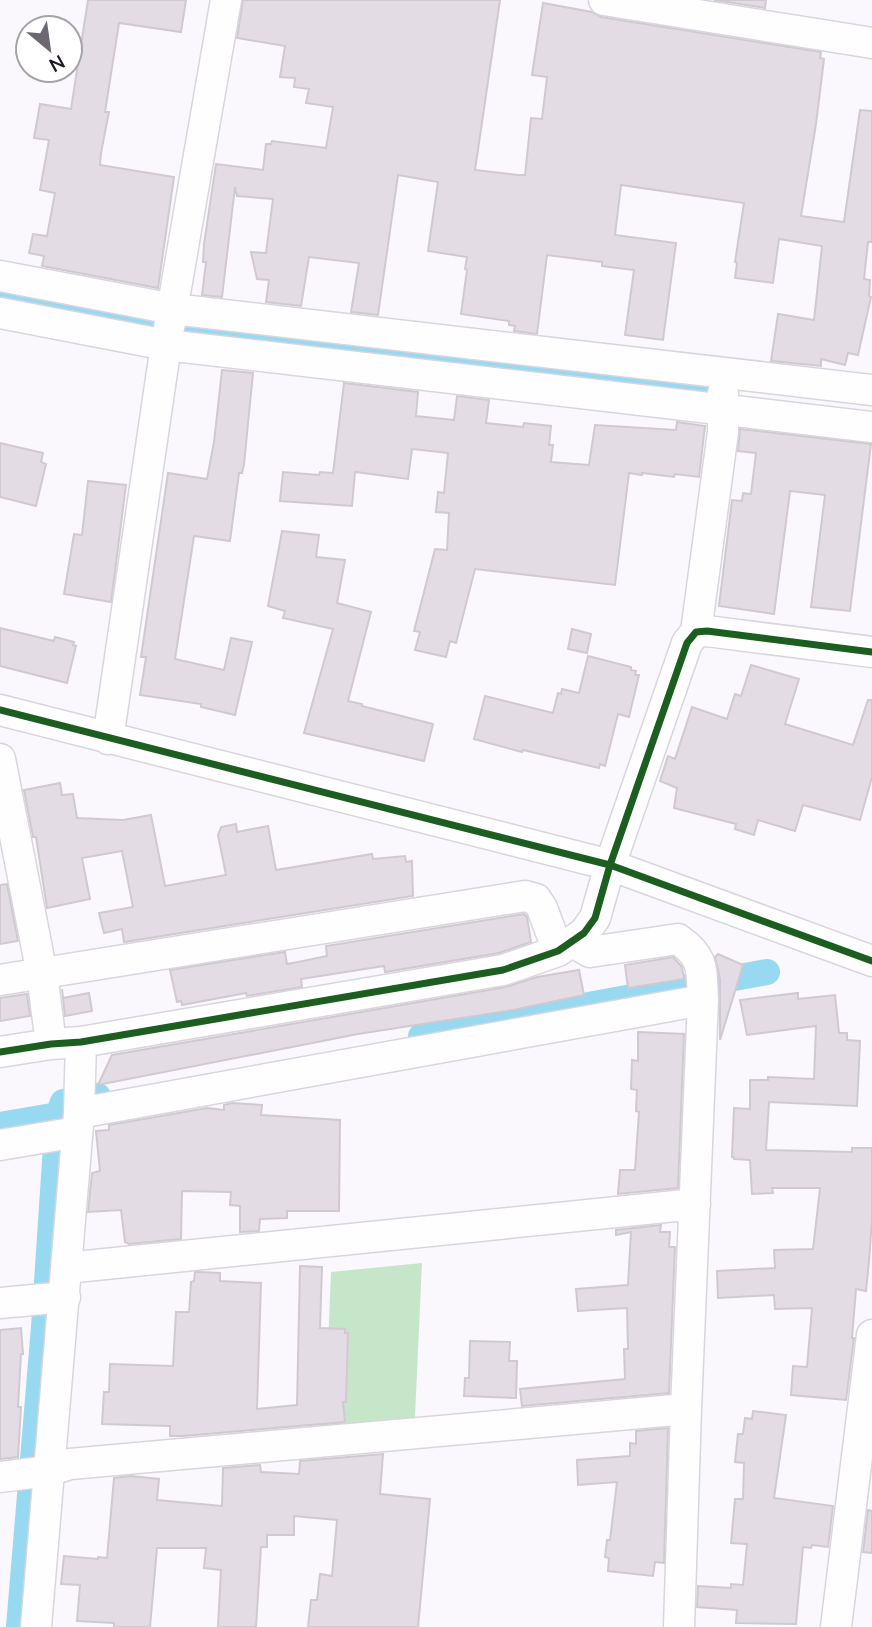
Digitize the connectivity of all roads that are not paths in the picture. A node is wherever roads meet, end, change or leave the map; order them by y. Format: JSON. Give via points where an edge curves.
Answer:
{"nodes":[{"id":1,"x":226,"y":0,"type":"edge"},
{"id":2,"x":604,"y":0,"type":"edge"},
{"id":3,"x":741,"y":11,"type":"edge"},
{"id":4,"x":872,"y":43,"type":"edge"},
{"id":5,"x":0,"y":276,"type":"edge"},
{"id":6,"x":0,"y":313,"type":"edge"},
{"id":7,"x":170,"y":326,"type":"junction"},
{"id":8,"x":872,"y":390,"type":"edge"},
{"id":9,"x":724,"y":391,"type":"junction"},
{"id":10,"x":872,"y":427,"type":"edge"},
{"id":11,"x":696,"y":632,"type":"junction"},
{"id":12,"x":872,"y":652,"type":"edge"},
{"id":13,"x":0,"y":710,"type":"edge"},
{"id":14,"x":108,"y":738,"type":"junction"},
{"id":15,"x":0,"y":759,"type":"edge"},
{"id":16,"x":610,"y":865,"type":"junction"},
{"id":17,"x":565,"y":946,"type":"junction"},
{"id":18,"x":871,"y":958,"type":"edge"},
{"id":19,"x":42,"y":974,"type":"junction"},
{"id":20,"x":0,"y":980,"type":"edge"},
{"id":21,"x":703,"y":1000,"type":"junction"},
{"id":22,"x":81,"y":1042,"type":"junction"},
{"id":23,"x":51,"y":1044,"type":"junction"},
{"id":24,"x":0,"y":1052,"type":"edge"},
{"id":25,"x":78,"y":1122,"type":"junction"},
{"id":26,"x":0,"y":1145,"type":"edge"},
{"id":27,"x":695,"y":1204,"type":"junction"},
{"id":28,"x":66,"y":1282,"type":"junction"},
{"id":29,"x":0,"y":1303,"type":"edge"},
{"id":30,"x":872,"y":1335,"type":"edge"},
{"id":31,"x":686,"y":1409,"type":"junction"},
{"id":32,"x":48,"y":1471,"type":"junction"},
{"id":33,"x":0,"y":1477,"type":"edge"},
{"id":34,"x":36,"y":1627,"type":"edge"},
{"id":35,"x":679,"y":1627,"type":"edge"},
{"id":36,"x":836,"y":1627,"type":"edge"}],
"edges":[{"from":1,"to":7,"type":"street"},
{"from":2,"to":3,"type":"street"},
{"from":3,"to":4,"type":"street"},
{"from":5,"to":7,"type":"street"},
{"from":6,"to":7,"type":"street"},
{"from":7,"to":9,"type":"street"},
{"from":7,"to":14,"type":"street"},
{"from":8,"to":9,"type":"street"},
{"from":9,"to":10,"type":"street"},
{"from":9,"to":11,"type":"street"},
{"from":11,"to":12,"type":"street"},
{"from":11,"to":16,"type":"street","via":[[687,643]]},
{"from":13,"to":14,"type":"street"},
{"from":14,"to":16,"type":"street"},
{"from":15,"to":19,"type":"street"},
{"from":16,"to":17,"type":"street","via":[[595,918]]},
{"from":16,"to":18,"type":"street"},
{"from":17,"to":19,"type":"street","via":[[536,899],[525,896]]},
{"from":17,"to":21,"type":"street","via":[[590,952],[678,939],[695,951]]},
{"from":17,"to":22,"type":"street","via":[[503,970]]},
{"from":19,"to":20,"type":"street"},
{"from":19,"to":23,"type":"street"},
{"from":21,"to":25,"type":"street"},
{"from":21,"to":27,"type":"street"},
{"from":22,"to":23,"type":"street"},
{"from":22,"to":25,"type":"street"},
{"from":23,"to":24,"type":"street"},
{"from":25,"to":26,"type":"street"},
{"from":25,"to":28,"type":"street"},
{"from":27,"to":28,"type":"street"},
{"from":27,"to":31,"type":"street"},
{"from":28,"to":29,"type":"street"},
{"from":28,"to":32,"type":"street"},
{"from":30,"to":36,"type":"street"},
{"from":31,"to":32,"type":"street","via":[[70,1464]]},
{"from":31,"to":35,"type":"street"},
{"from":32,"to":33,"type":"street"},
{"from":32,"to":34,"type":"street"}]}
